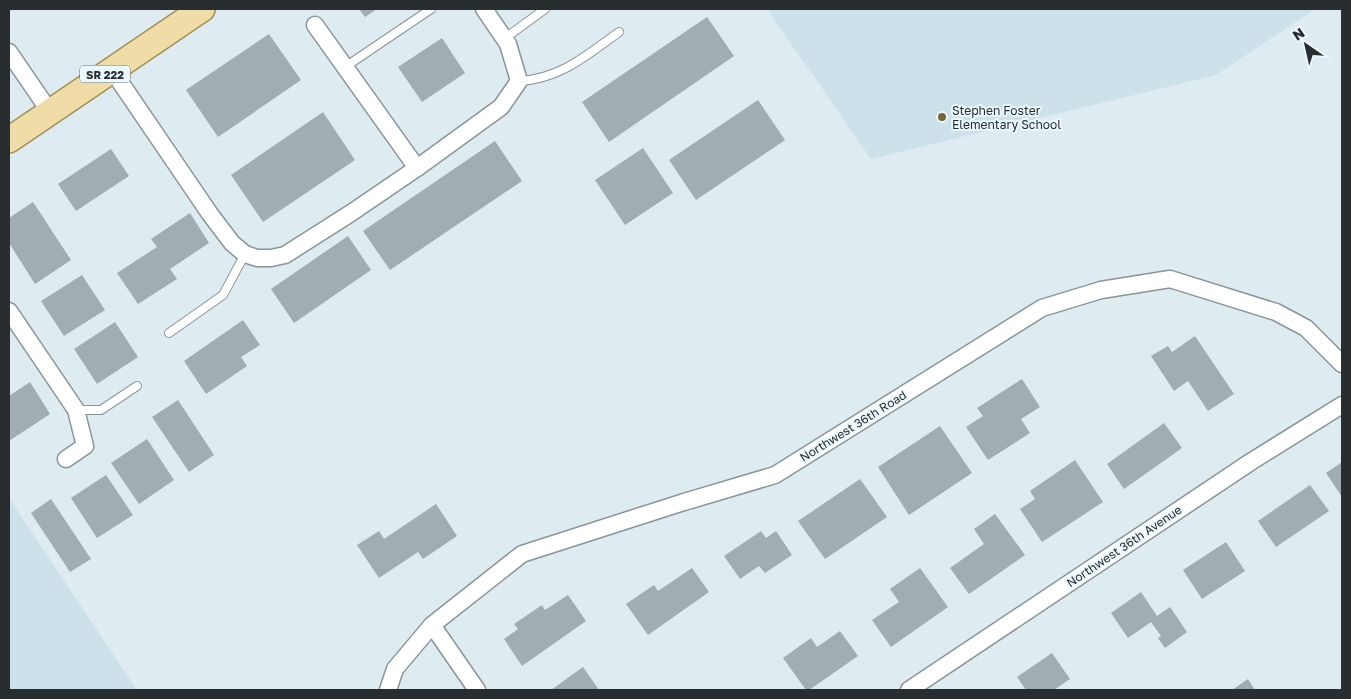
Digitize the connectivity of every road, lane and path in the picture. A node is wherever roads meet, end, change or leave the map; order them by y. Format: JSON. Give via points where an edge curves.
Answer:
{"nodes":[{"id":1,"x":202,"y":9,"type":"edge"},
{"id":2,"x":431,"y":9,"type":"edge"},
{"id":3,"x":484,"y":9,"type":"edge"},
{"id":4,"x":545,"y":9,"type":"edge"},
{"id":5,"x":315,"y":25,"type":"dead end"},
{"id":6,"x":619,"y":32,"type":"dead end"},
{"id":7,"x":504,"y":39,"type":"junction"},
{"id":8,"x":9,"y":52,"type":"edge"},
{"id":9,"x":345,"y":67,"type":"junction"},
{"id":10,"x":112,"y":70,"type":"junction"},
{"id":11,"x":519,"y":81,"type":"junction"},
{"id":12,"x":50,"y":112,"type":"junction"},
{"id":13,"x":9,"y":140,"type":"edge"},
{"id":14,"x":417,"y":168,"type":"junction"},
{"id":15,"x":245,"y":254,"type":"junction"},
{"id":16,"x":9,"y":312,"type":"edge"},
{"id":17,"x":168,"y":332,"type":"dead end"},
{"id":18,"x":1342,"y":364,"type":"edge"},
{"id":19,"x":137,"y":386,"type":"dead end"},
{"id":20,"x":1342,"y":405,"type":"edge"},
{"id":21,"x":76,"y":410,"type":"junction"},
{"id":22,"x":66,"y":459,"type":"dead end"},
{"id":23,"x":432,"y":626,"type":"junction"},
{"id":24,"x":388,"y":690,"type":"edge"},
{"id":25,"x":477,"y":690,"type":"edge"},
{"id":26,"x":909,"y":690,"type":"edge"}],
"edges":[{"from":1,"to":10,"type":"main road","number":"SR 222"},
{"from":2,"to":9,"type":"lane"},
{"from":3,"to":7,"type":"street"},
{"from":4,"to":7,"type":"lane"},
{"from":5,"to":9,"type":"street"},
{"from":6,"to":11,"type":"lane","via":[[573,65],[535,80]]},
{"from":7,"to":11,"type":"street"},
{"from":8,"to":12,"type":"street"},
{"from":9,"to":14,"type":"street"},
{"from":10,"to":12,"type":"main road","number":"SR 222"},
{"from":10,"to":15,"type":"street","via":[[210,214],[232,243]]},
{"from":11,"to":14,"type":"street","via":[[501,107]]},
{"from":12,"to":13,"type":"main road","number":"SR 222"},
{"from":14,"to":15,"type":"street","via":[[285,255],[257,258]]},
{"from":15,"to":17,"type":"lane","via":[[223,295]]},
{"from":16,"to":21,"type":"street"},
{"from":18,"to":23,"type":"street","name":"Northwest 36th Road","via":[[1306,328],[1276,312],[1170,279],[1100,290],[1042,308],[775,475],[522,554]]},
{"from":19,"to":21,"type":"lane","via":[[101,410]]},
{"from":20,"to":26,"type":"street","name":"Northwest 36th Avenue","via":[[1228,477]]},
{"from":21,"to":22,"type":"street","via":[[85,446]]},
{"from":23,"to":24,"type":"street","name":"Northwest 36th Road","via":[[395,669]]},
{"from":23,"to":25,"type":"street"}]}
